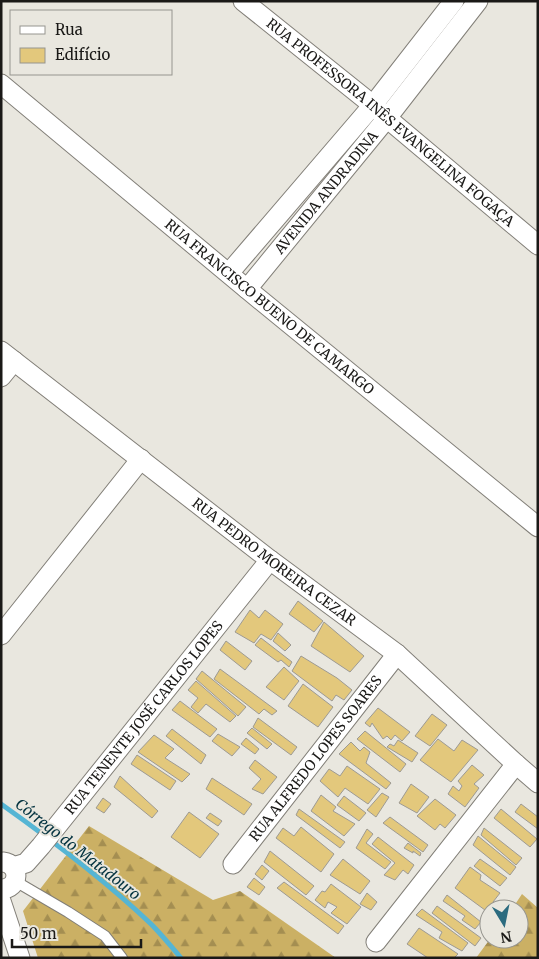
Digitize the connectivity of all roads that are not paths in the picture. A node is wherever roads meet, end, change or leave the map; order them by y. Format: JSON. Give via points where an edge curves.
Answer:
{"nodes":[{"id":1,"x":243,"y":1,"type":"edge"},
{"id":2,"x":454,"y":1,"type":"edge"},
{"id":3,"x":478,"y":1,"type":"edge"},
{"id":4,"x":1,"y":84,"type":"edge"},
{"id":5,"x":373,"y":105,"type":"junction"},
{"id":6,"x":387,"y":118,"type":"junction"},
{"id":7,"x":538,"y":245,"type":"edge"},
{"id":8,"x":229,"y":273,"type":"junction"},
{"id":9,"x":247,"y":289,"type":"junction"},
{"id":10,"x":8,"y":356,"type":"edge"},
{"id":11,"x":1,"y":377,"type":"edge"},
{"id":12,"x":141,"y":459,"type":"junction"},
{"id":13,"x":538,"y":527,"type":"edge"},
{"id":14,"x":270,"y":560,"type":"junction"},
{"id":15,"x":1,"y":635,"type":"edge"},
{"id":16,"x":397,"y":654,"type":"junction"},
{"id":17,"x":516,"y":764,"type":"junction"},
{"id":18,"x":538,"y":783,"type":"edge"},
{"id":19,"x":233,"y":864,"type":"dead end"},
{"id":20,"x":8,"y":875,"type":"edge"},
{"id":21,"x":1,"y":901,"type":"edge"},
{"id":22,"x":376,"y":942,"type":"dead end"},
{"id":23,"x":20,"y":958,"type":"edge"},
{"id":24,"x":122,"y":958,"type":"edge"}],
"edges":[{"from":1,"to":5,"type":"street","name":"RUA PROFESSORA INÊS EVANGELINA FOGAÇA"},
{"from":2,"to":5,"type":"street","name":"AVENIDA ANDRADINA"},
{"from":3,"to":6,"type":"street","name":"AVENIDA ANDRADINA"},
{"from":4,"to":8,"type":"street","name":"RUA FRANCISCO BUENO DE CAMARGO"},
{"from":5,"to":6,"type":"street","name":"RUA PROFESSORA INÊS EVANGELINA FOGAÇA"},
{"from":5,"to":8,"type":"street","name":"AVENIDA ANDRADINA"},
{"from":6,"to":7,"type":"street","name":"RUA PROFESSORA INÊS EVANGELINA FOGAÇA"},
{"from":6,"to":9,"type":"street","name":"AVENIDA ANDRADINA"},
{"from":8,"to":9,"type":"street","name":"RUA FRANCISCO BUENO DE CAMARGO"},
{"from":9,"to":13,"type":"street","name":"RUA FRANCISCO BUENO DE CAMARGO"},
{"from":10,"to":11,"type":"street"},
{"from":10,"to":12,"type":"street","name":"RUA PEDRO MOREIRA CEZAR"},
{"from":12,"to":14,"type":"street","name":"RUA PEDRO MOREIRA CEZAR"},
{"from":12,"to":15,"type":"street"},
{"from":14,"to":16,"type":"street","name":"RUA PEDRO MOREIRA CEZAR"},
{"from":14,"to":20,"type":"street","name":"RUA TENENTE JOSÉ CARLOS LOPES","via":[[41,846],[26,863]]},
{"from":16,"to":17,"type":"street","name":"RUA PEDRO MOREIRA CEZAR"},
{"from":16,"to":19,"type":"street","name":"RUA ALFREDO LOPES SOARES"},
{"from":17,"to":18,"type":"street","name":"RUA PEDRO MOREIRA CEZAR"},
{"from":17,"to":22,"type":"street"},
{"from":20,"to":24,"type":"lane","via":[[105,936]]},
{"from":21,"to":23,"type":"street"}]}
